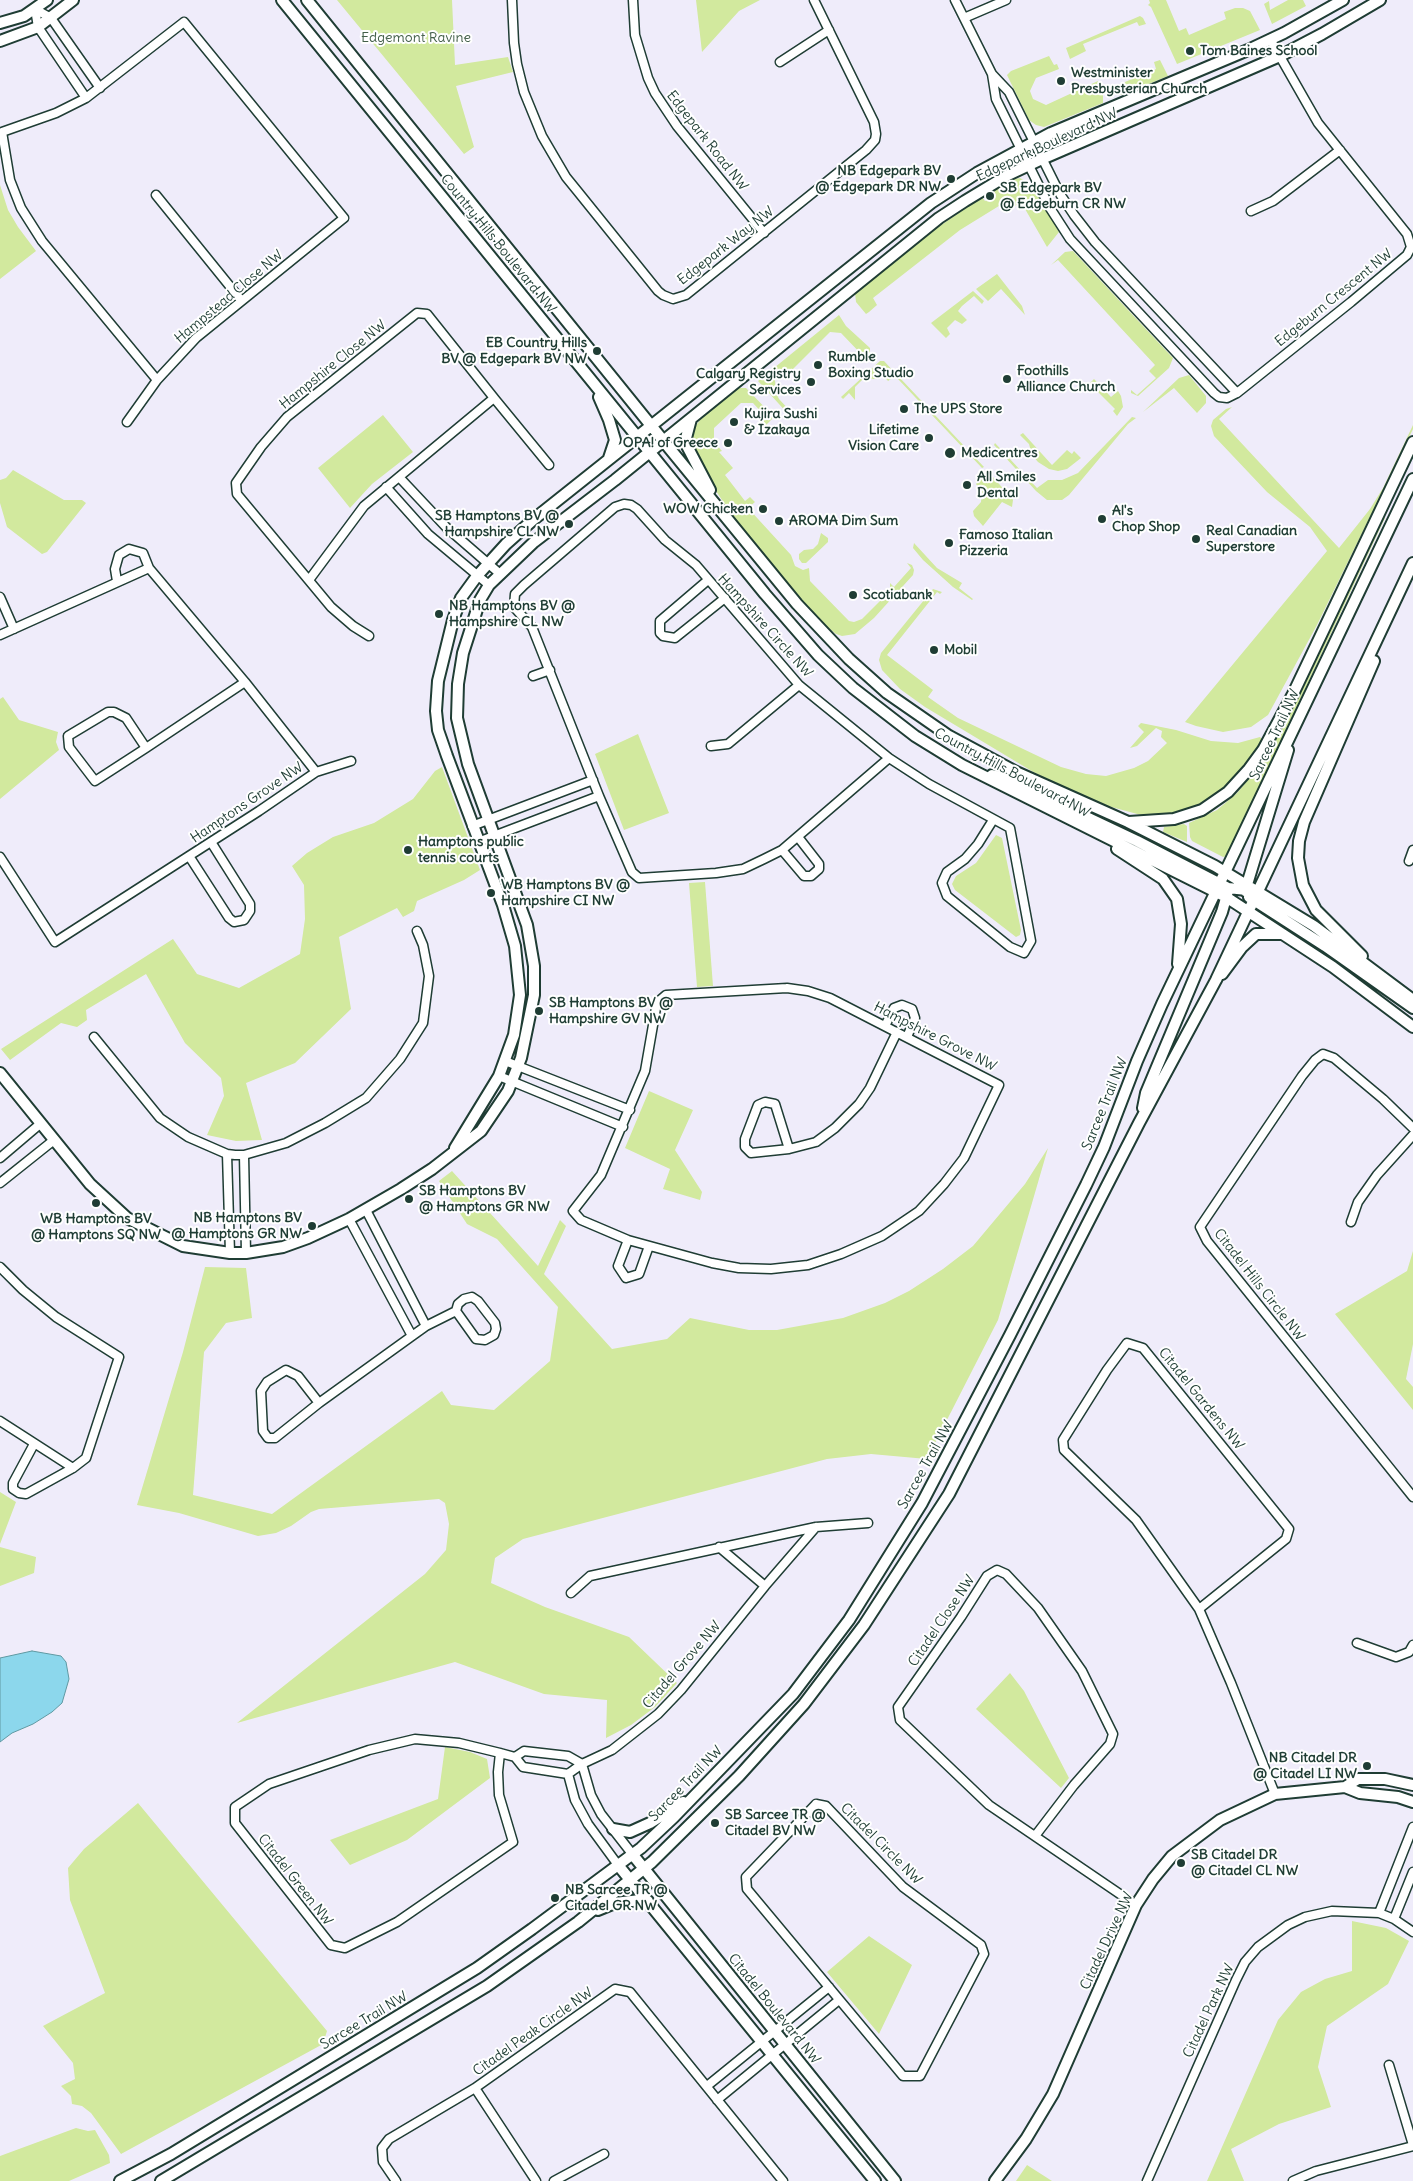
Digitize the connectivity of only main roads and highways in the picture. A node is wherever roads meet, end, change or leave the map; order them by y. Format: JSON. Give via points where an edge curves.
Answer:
{"nodes":[{"id":1,"x":47,"y":0,"type":"edge"},
{"id":2,"x":73,"y":0,"type":"edge"},
{"id":3,"x":282,"y":0,"type":"edge"},
{"id":4,"x":307,"y":0,"type":"edge"},
{"id":5,"x":1343,"y":0,"type":"edge"},
{"id":6,"x":1380,"y":0,"type":"edge"},
{"id":7,"x":0,"y":23,"type":"edge"},
{"id":8,"x":0,"y":41,"type":"edge"},
{"id":9,"x":1115,"y":106,"type":"junction"},
{"id":10,"x":1122,"y":124,"type":"junction"},
{"id":11,"x":593,"y":385,"type":"junction"},
{"id":12,"x":691,"y":418,"type":"junction"},
{"id":13,"x":651,"y":426,"type":"junction"},
{"id":14,"x":637,"y":438,"type":"junction"},
{"id":15,"x":663,"y":441,"type":"junction"},
{"id":16,"x":1413,"y":442,"type":"edge"},
{"id":17,"x":649,"y":452,"type":"junction"},
{"id":18,"x":608,"y":461,"type":"junction"},
{"id":19,"x":1413,"y":479,"type":"edge"},
{"id":20,"x":727,"y":518,"type":"junction"},
{"id":21,"x":1413,"y":563,"type":"edge"},
{"id":22,"x":1380,"y":633,"type":"junction"},
{"id":23,"x":1293,"y":729,"type":"junction"},
{"id":24,"x":972,"y":770,"type":"junction"},
{"id":25,"x":1128,"y":822,"type":"junction"},
{"id":26,"x":1090,"y":830,"type":"junction"},
{"id":27,"x":1225,"y":872,"type":"junction"},
{"id":28,"x":1224,"y":891,"type":"junction"},
{"id":29,"x":1249,"y":892,"type":"junction"},
{"id":30,"x":1248,"y":911,"type":"junction"},
{"id":31,"x":1282,"y":934,"type":"junction"},
{"id":32,"x":1372,"y":969,"type":"junction"},
{"id":33,"x":1177,"y":975,"type":"junction"},
{"id":34,"x":1216,"y":980,"type":"junction"},
{"id":35,"x":1413,"y":1000,"type":"edge"},
{"id":36,"x":1413,"y":1008,"type":"edge"},
{"id":37,"x":1413,"y":1027,"type":"edge"},
{"id":38,"x":0,"y":1073,"type":"edge"},
{"id":39,"x":1139,"y":1123,"type":"junction"},
{"id":40,"x":454,"y":1151,"type":"junction"},
{"id":41,"x":1413,"y":1785,"type":"edge"},
{"id":42,"x":1345,"y":1786,"type":"junction"},
{"id":43,"x":696,"y":1793,"type":"junction"},
{"id":44,"x":1413,"y":1802,"type":"edge"},
{"id":45,"x":613,"y":1829,"type":"road end"},
{"id":46,"x":633,"y":1854,"type":"junction"},
{"id":47,"x":618,"y":1865,"type":"junction"},
{"id":48,"x":644,"y":1869,"type":"junction"},
{"id":49,"x":630,"y":1880,"type":"junction"},
{"id":50,"x":648,"y":1901,"type":"junction"},
{"id":51,"x":588,"y":1915,"type":"junction"},
{"id":52,"x":120,"y":2181,"type":"edge"},
{"id":53,"x":161,"y":2181,"type":"edge"},
{"id":54,"x":875,"y":2181,"type":"edge"},
{"id":55,"x":895,"y":2181,"type":"edge"},
{"id":56,"x":995,"y":2181,"type":"edge"}],
"edges":[{"from":1,"to":7,"type":"main road","via":[[24,16]]},
{"from":2,"to":8,"type":"main road","via":[[38,27]]},
{"from":3,"to":11,"type":"main road","name":"Country Hills Boulevard NW"},
{"from":4,"to":13,"type":"main road","name":"Country Hills Boulevard NW"},
{"from":5,"to":9,"type":"main road","name":"Edgepark Boulevard NW","via":[[1270,39]]},
{"from":6,"to":10,"type":"main road","name":"Edgepark Boulevard NW","via":[[1280,56]]},
{"from":9,"to":10,"type":"main road"},
{"from":9,"to":13,"type":"main road","name":"Edgepark Boulevard NW","via":[[1034,142],[931,203]]},
{"from":10,"to":12,"type":"main road","name":"Edgepark Boulevard NW","via":[[1028,165],[939,218]]},
{"from":11,"to":14,"type":"main road","name":"Country Hills Boulevard NW"},
{"from":11,"to":18,"type":"main road","via":[[615,440]]},
{"from":12,"to":15,"type":"main road","name":"Edgepark Boulevard NW"},
{"from":12,"to":20,"type":"main road","via":[[687,446]]},
{"from":13,"to":14,"type":"main road","name":"Edgepark Boulevard NW"},
{"from":13,"to":15,"type":"main road","name":"Country Hills Boulevard NW"},
{"from":14,"to":17,"type":"main road","name":"Country Hills Boulevard NW"},
{"from":14,"to":18,"type":"main road","name":"Edgepark Boulevard NW"},
{"from":15,"to":17,"type":"main road","name":"Edgepark Boulevard NW"},
{"from":15,"to":20,"type":"main road","name":"Country Hills Boulevard NW"},
{"from":16,"to":25,"type":"main road","via":[[1293,694],[1249,769],[1228,792],[1202,810],[1174,819]]},
{"from":17,"to":24,"type":"main road","name":"Country Hills Boulevard NW","via":[[818,656],[915,736]]},
{"from":17,"to":40,"type":"main road","name":"Edgepark Boulevard NW","via":[[499,573],[480,600],[464,654],[458,684],[457,718],[468,764],[527,925],[534,966],[534,995],[513,1082],[481,1130]]},
{"from":18,"to":40,"type":"main road","name":"Edgepark Boulevard NW","via":[[534,519],[477,576],[461,598],[438,681],[436,711],[441,739],[503,905],[515,946],[520,995],[514,1035],[499,1076]]},
{"from":19,"to":23,"type":"main road","name":"Sarcee Trail NW"},
{"from":20,"to":25,"type":"main road","name":"Country Hills Boulevard NW","via":[[827,637],[917,715],[1016,772]]},
{"from":21,"to":22,"type":"main road"},
{"from":22,"to":29,"type":"main road"},
{"from":22,"to":32,"type":"main road","via":[[1379,650],[1304,822],[1298,858],[1303,885],[1316,910]]},
{"from":23,"to":27,"type":"main road","name":"Sarcee Trail NW"},
{"from":23,"to":29,"type":"main road"},
{"from":24,"to":26,"type":"main road","name":"Country Hills Boulevard NW"},
{"from":24,"to":28,"type":"main road","via":[[1004,778],[1137,841]]},
{"from":25,"to":27,"type":"main road","name":"Country Hills Boulevard NW"},
{"from":26,"to":28,"type":"main road","name":"Country Hills Boulevard NW"},
{"from":26,"to":33,"type":"main road","via":[[1164,879],[1170,887],[1177,899],[1181,924]]},
{"from":27,"to":28,"type":"main road","name":"Sarcee Trail NW"},
{"from":27,"to":29,"type":"main road","name":"Country Hills Boulevard NW"},
{"from":28,"to":29,"type":"main road"},
{"from":28,"to":30,"type":"main road","name":"Country Hills Boulevard NW"},
{"from":28,"to":33,"type":"main road","name":"Sarcee Trail NW"},
{"from":28,"to":39,"type":"main road","via":[[1222,912],[1146,1093]]},
{"from":29,"to":30,"type":"main road"},
{"from":29,"to":32,"type":"main road","name":"Country Hills Boulevard NW","via":[[1314,926]]},
{"from":29,"to":36,"type":"main road"},
{"from":30,"to":31,"type":"main road","name":"Country Hills Boulevard NW"},
{"from":30,"to":34,"type":"main road"},
{"from":31,"to":34,"type":"main road","via":[[1256,934]]},
{"from":31,"to":37,"type":"main road","name":"Country Hills Boulevard NW","via":[[1333,967]]},
{"from":32,"to":35,"type":"main road","name":"Country Hills Boulevard NW"},
{"from":33,"to":43,"type":"main road","name":"Sarcee Trail NW","via":[[1137,1061],[1086,1185],[922,1503],[850,1620],[793,1694]]},
{"from":34,"to":39,"type":"main road"},
{"from":38,"to":40,"type":"main road","name":"Edgepark Boulevard NW","via":[[90,1184],[127,1218],[183,1246],[230,1253],[283,1247],[366,1210],[432,1169]]},
{"from":39,"to":48,"type":"main road","via":[[928,1529],[864,1625],[804,1704],[739,1776]]},
{"from":41,"to":42,"type":"main road","name":"Citadel Drive NW","via":[[1385,1779],[1358,1779]]},
{"from":42,"to":44,"type":"main road","name":"Citadel Drive NW","via":[[1360,1793]]},
{"from":42,"to":56,"type":"main road","name":"Citadel Drive NW","via":[[1275,1794],[1220,1820],[1172,1856],[1136,1905],[1053,2094]]},
{"from":43,"to":45,"type":"main road","via":[[630,1832]]},
{"from":43,"to":46,"type":"main road","name":"Sarcee Trail NW"},
{"from":46,"to":47,"type":"main road","name":"Sarcee Trail NW"},
{"from":46,"to":48,"type":"main road","name":"Citadel Boulevard NW"},
{"from":47,"to":49,"type":"main road"},
{"from":47,"to":52,"type":"main road","name":"Sarcee Trail NW","via":[[477,1968],[171,2154]]},
{"from":48,"to":49,"type":"main road"},
{"from":48,"to":55,"type":"main road","name":"Citadel Boulevard NW"},
{"from":49,"to":50,"type":"main road"},
{"from":49,"to":51,"type":"main road"},
{"from":50,"to":51,"type":"main road","via":[[615,1903]]},
{"from":50,"to":54,"type":"main road"},
{"from":51,"to":53,"type":"main road","via":[[487,1986]]}]}
